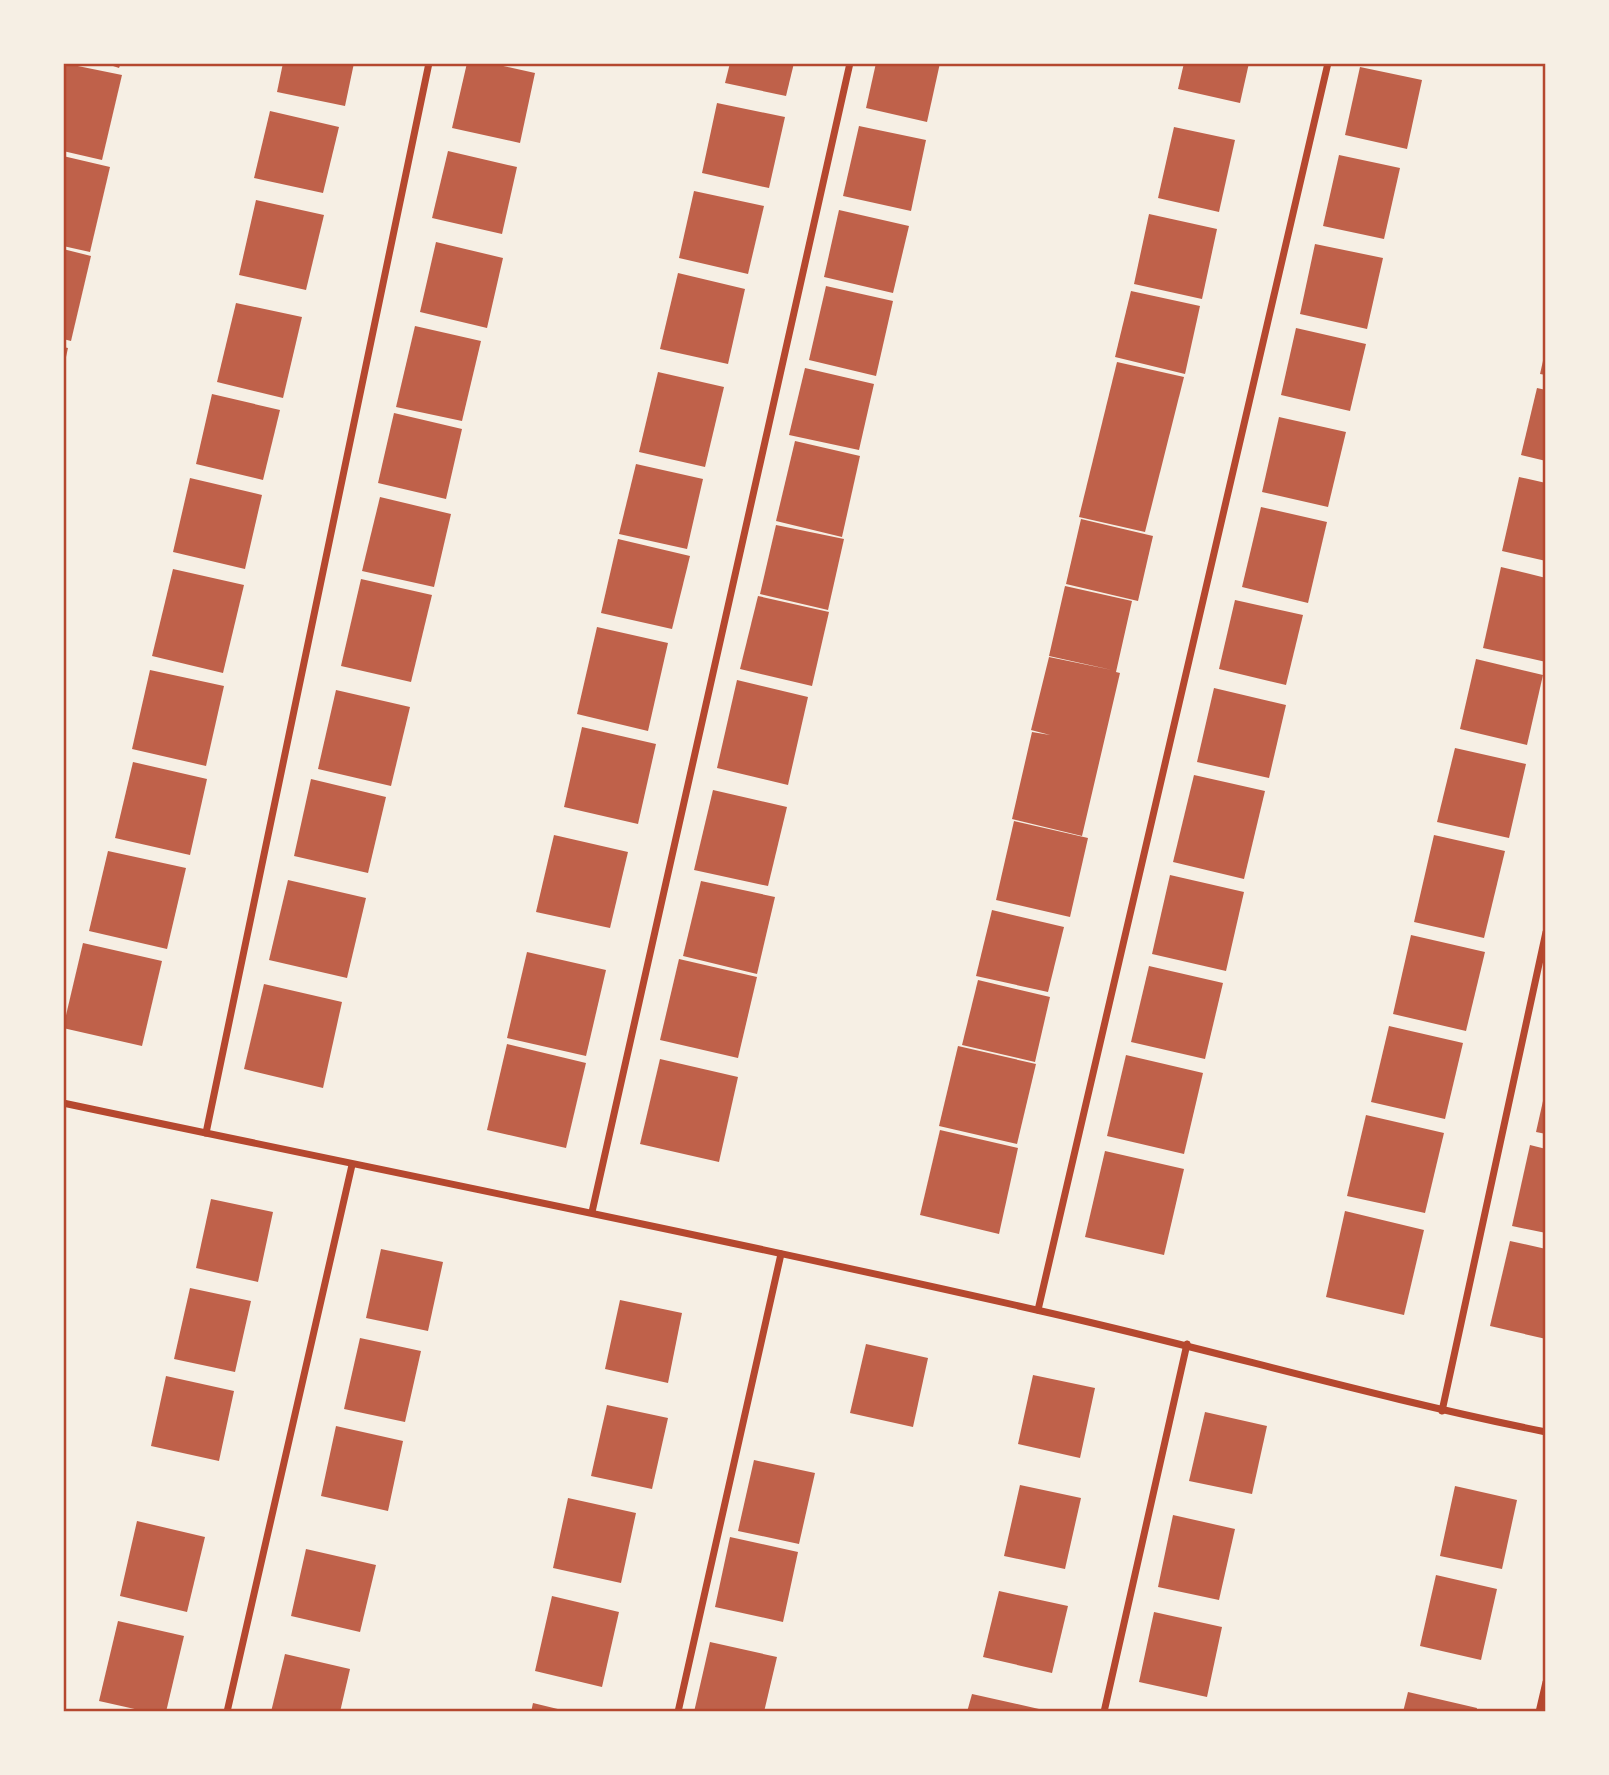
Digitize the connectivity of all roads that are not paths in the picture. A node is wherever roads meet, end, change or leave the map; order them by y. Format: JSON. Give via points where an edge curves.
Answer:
{"nodes":[{"id":1,"x":429,"y":63,"type":"edge"},
{"id":2,"x":850,"y":63,"type":"edge"},
{"id":3,"x":1328,"y":63,"type":"edge"},
{"id":4,"x":1546,"y":932,"type":"edge"},
{"id":5,"x":63,"y":1103,"type":"edge"},
{"id":6,"x":206,"y":1133,"type":"junction"},
{"id":7,"x":352,"y":1165,"type":"junction"},
{"id":8,"x":592,"y":1212,"type":"junction"},
{"id":9,"x":781,"y":1254,"type":"junction"},
{"id":10,"x":1038,"y":1310,"type":"junction"},
{"id":11,"x":1188,"y":1344,"type":"junction"},
{"id":12,"x":1442,"y":1411,"type":"junction"},
{"id":13,"x":1546,"y":1432,"type":"edge"},
{"id":14,"x":1546,"y":1682,"type":"edge"},
{"id":15,"x":227,"y":1712,"type":"edge"},
{"id":16,"x":678,"y":1712,"type":"edge"},
{"id":17,"x":1104,"y":1712,"type":"edge"},
{"id":18,"x":1539,"y":1712,"type":"edge"}],
"edges":[{"from":1,"to":6,"type":"street"},
{"from":2,"to":8,"type":"street"},
{"from":3,"to":10,"type":"street"},
{"from":4,"to":12,"type":"street"},
{"from":5,"to":6,"type":"street"},
{"from":6,"to":7,"type":"street"},
{"from":7,"to":8,"type":"street"},
{"from":7,"to":15,"type":"street"},
{"from":8,"to":9,"type":"street"},
{"from":9,"to":10,"type":"street"},
{"from":9,"to":16,"type":"street"},
{"from":10,"to":11,"type":"street"},
{"from":11,"to":12,"type":"street"},
{"from":11,"to":17,"type":"street"},
{"from":12,"to":13,"type":"street"},
{"from":14,"to":18,"type":"street"}]}
